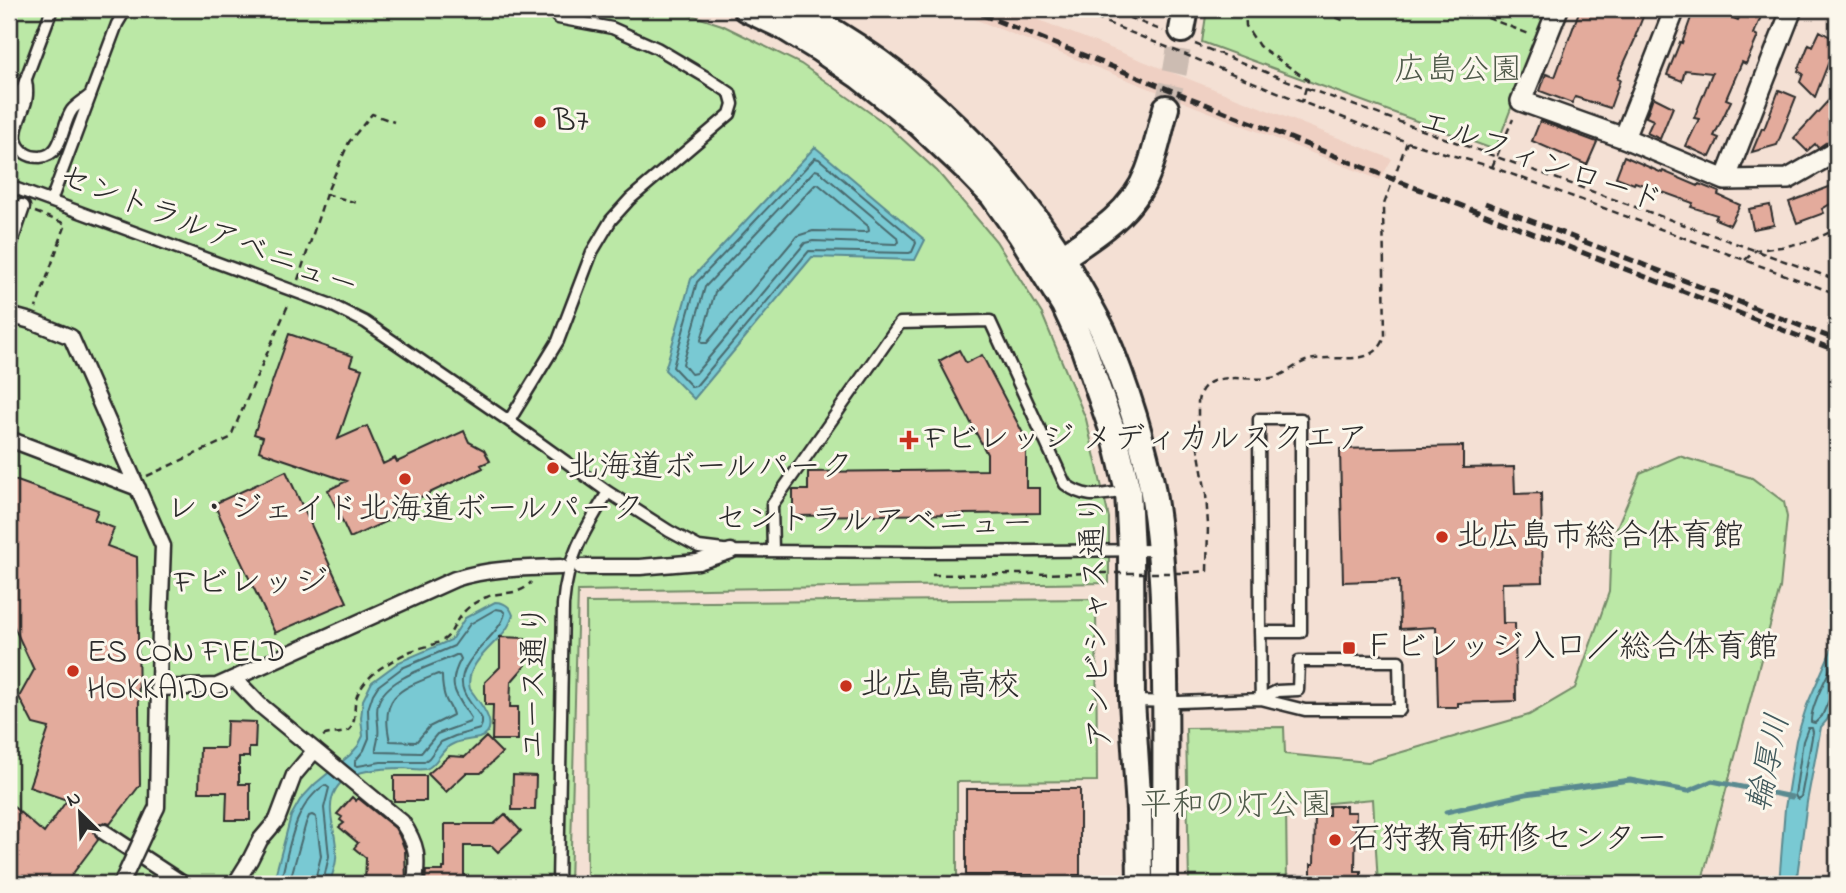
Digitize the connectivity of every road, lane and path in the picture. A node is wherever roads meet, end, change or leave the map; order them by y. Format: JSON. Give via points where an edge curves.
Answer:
{"nodes":[{"id":1,"x":52,"y":9,"type":"edge"},
{"id":2,"x":118,"y":9,"type":"edge"},
{"id":3,"x":126,"y":9,"type":"edge"},
{"id":4,"x":551,"y":9,"type":"edge"},
{"id":5,"x":746,"y":9,"type":"edge"},
{"id":6,"x":792,"y":9,"type":"edge"},
{"id":7,"x":1074,"y":9,"type":"edge"},
{"id":8,"x":1107,"y":9,"type":"edge"},
{"id":9,"x":1245,"y":9,"type":"edge"},
{"id":10,"x":1333,"y":9,"type":"edge"},
{"id":11,"x":1465,"y":9,"type":"edge"},
{"id":12,"x":1558,"y":9,"type":"edge"},
{"id":13,"x":1675,"y":9,"type":"edge"},
{"id":14,"x":1792,"y":9,"type":"edge"},
{"id":15,"x":1345,"y":22,"type":"dead end"},
{"id":16,"x":117,"y":24,"type":"junction"},
{"id":17,"x":1183,"y":29,"type":"edge"},
{"id":18,"x":1545,"y":40,"type":"junction"},
{"id":19,"x":26,"y":81,"type":"junction"},
{"id":20,"x":1306,"y":88,"type":"junction"},
{"id":21,"x":92,"y":93,"type":"junction"},
{"id":22,"x":1521,"y":101,"type":"junction"},
{"id":23,"x":1302,"y":102,"type":"junction"},
{"id":24,"x":1166,"y":108,"type":"tunnel mouth"},
{"id":25,"x":394,"y":122,"type":"dead end"},
{"id":26,"x":9,"y":124,"type":"edge"},
{"id":27,"x":1624,"y":138,"type":"junction"},
{"id":28,"x":1407,"y":142,"type":"junction"},
{"id":29,"x":1837,"y":151,"type":"edge"},
{"id":30,"x":1497,"y":156,"type":"junction"},
{"id":31,"x":1492,"y":167,"type":"junction"},
{"id":32,"x":1725,"y":180,"type":"junction"},
{"id":33,"x":9,"y":186,"type":"edge"},
{"id":34,"x":326,"y":194,"type":"junction"},
{"id":35,"x":51,"y":201,"type":"junction"},
{"id":36,"x":357,"y":203,"type":"dead end"},
{"id":37,"x":22,"y":207,"type":"joint"},
{"id":38,"x":1837,"y":229,"type":"edge"},
{"id":39,"x":9,"y":245,"type":"edge"},
{"id":40,"x":1756,"y":250,"type":"junction"},
{"id":41,"x":1745,"y":260,"type":"junction"},
{"id":42,"x":1053,"y":263,"type":"junction"},
{"id":43,"x":1837,"y":280,"type":"edge"},
{"id":44,"x":294,"y":291,"type":"junction"},
{"id":45,"x":1837,"y":294,"type":"edge"},
{"id":46,"x":9,"y":314,"type":"edge"},
{"id":47,"x":32,"y":321,"type":"junction"},
{"id":48,"x":509,"y":421,"type":"junction"},
{"id":49,"x":9,"y":439,"type":"edge"},
{"id":50,"x":136,"y":485,"type":"junction"},
{"id":51,"x":1128,"y":491,"type":"junction"},
{"id":52,"x":608,"y":492,"type":"junction"},
{"id":53,"x":1160,"y":550,"type":"junction"},
{"id":54,"x":731,"y":551,"type":"junction"},
{"id":55,"x":773,"y":551,"type":"junction"},
{"id":56,"x":1130,"y":551,"type":"junction"},
{"id":57,"x":561,"y":567,"type":"dead end"},
{"id":58,"x":581,"y":567,"type":"dead end"},
{"id":59,"x":533,"y":568,"type":"junction"},
{"id":60,"x":932,"y":575,"type":"dead end"},
{"id":61,"x":1260,"y":632,"type":"junction"},
{"id":62,"x":235,"y":679,"type":"junction"},
{"id":63,"x":159,"y":688,"type":"junction"},
{"id":64,"x":1261,"y":699,"type":"junction"},
{"id":65,"x":1132,"y":701,"type":"junction"},
{"id":66,"x":1165,"y":702,"type":"junction"},
{"id":67,"x":312,"y":748,"type":"junction"},
{"id":68,"x":104,"y":832,"type":"dead end"},
{"id":69,"x":121,"y":884,"type":"edge"},
{"id":70,"x":183,"y":884,"type":"edge"},
{"id":71,"x":235,"y":884,"type":"edge"},
{"id":72,"x":415,"y":884,"type":"edge"},
{"id":73,"x":558,"y":884,"type":"edge"},
{"id":74,"x":1140,"y":884,"type":"edge"},
{"id":75,"x":1165,"y":884,"type":"edge"}],
"edges":[{"from":1,"to":19,"type":"lane"},
{"from":2,"to":16,"type":"lane"},
{"from":3,"to":16,"type":"lane"},
{"from":4,"to":48,"type":"lane","via":[[558,18],[612,28],[657,48],[730,93],[733,104],[730,114],[611,219],[592,252],[558,341]]},
{"from":5,"to":42,"type":"street","name":"アンビシャス通り","via":[[821,50],[918,122]]},
{"from":6,"to":42,"type":"street","name":"アンビシャス通り","via":[[899,77],[957,128],[1023,201]]},
{"from":7,"to":23,"type":"path","name":"エルフィンロード"},
{"from":8,"to":17,"type":"path"},
{"from":9,"to":20,"type":"path","via":[[1246,26],[1259,46],[1308,80]]},
{"from":10,"to":15,"type":"path","via":[[1331,16]]},
{"from":11,"to":18,"type":"path"},
{"from":12,"to":18,"type":"street"},
{"from":13,"to":27,"type":"street"},
{"from":14,"to":32,"type":"street"},
{"from":16,"to":21,"type":"lane"},
{"from":17,"to":20,"type":"path"},
{"from":18,"to":22,"type":"street"},
{"from":19,"to":21,"type":"lane","via":[[29,95],[16,139],[24,152],[37,157],[56,148],[72,110]]},
{"from":19,"to":26,"type":"lane"},
{"from":20,"to":23,"type":"path"},
{"from":20,"to":30,"type":"path"},
{"from":21,"to":35,"type":"lane"},
{"from":22,"to":27,"type":"street"},
{"from":22,"to":30,"type":"path"},
{"from":23,"to":28,"type":"path","name":"エルフィンロード"},
{"from":24,"to":42,"type":"street","via":[[1149,170],[1135,197],[1105,228]]},
{"from":25,"to":34,"type":"path","via":[[372,114],[349,142]]},
{"from":27,"to":32,"type":"street"},
{"from":28,"to":31,"type":"path","name":"エルフィンロード"},
{"from":28,"to":60,"type":"path","bridge":true,"via":[[1383,207],[1385,336],[1377,351],[1364,357],[1317,358],[1276,377],[1216,379],[1198,396],[1207,571]]},
{"from":29,"to":32,"type":"street","via":[[1788,179]]},
{"from":30,"to":31,"type":"path"},
{"from":30,"to":40,"type":"path"},
{"from":31,"to":41,"type":"path","name":"エルフィンロード"},
{"from":33,"to":35,"type":"lane","name":"セントラルアベニュー"},
{"from":34,"to":36,"type":"path"},
{"from":34,"to":44,"type":"path"},
{"from":35,"to":44,"type":"lane","name":"セントラルアベニュー"},
{"from":37,"to":39,"type":"street"},
{"from":37,"to":47,"type":"path","via":[[66,224]]},
{"from":38,"to":40,"type":"path","via":[[1811,241]]},
{"from":40,"to":41,"type":"path"},
{"from":40,"to":43,"type":"path"},
{"from":41,"to":45,"type":"path","name":"エルフィンロード"},
{"from":42,"to":51,"type":"street","name":"アンビシャス通り","via":[[1064,305],[1116,440]]},
{"from":42,"to":53,"type":"street","name":"アンビシャス通り","via":[[1102,330],[1125,387],[1153,491]]},
{"from":44,"to":48,"type":"lane","name":"セントラルアベニュー","via":[[365,322]]},
{"from":44,"to":50,"type":"path","via":[[230,438]]},
{"from":46,"to":47,"type":"street"},
{"from":47,"to":50,"type":"street","via":[[71,337]]},
{"from":48,"to":52,"type":"lane","name":"セントラルアベニュー"},
{"from":49,"to":50,"type":"street"},
{"from":50,"to":63,"type":"street","via":[[163,547]]},
{"from":51,"to":55,"type":"lane","via":[[1087,496],[1065,484],[990,321],[900,323],[772,505]]},
{"from":51,"to":56,"type":"street","name":"アンビシャス通り"},
{"from":52,"to":54,"type":"lane","name":"セントラルアベニュー","via":[[699,547]]},
{"from":52,"to":73,"type":"lane","name":"ユース通り","via":[[575,551],[565,586]]},
{"from":53,"to":56,"type":"lane","name":"セントラルアベニュー"},
{"from":53,"to":66,"type":"street","name":"アンビシャス通り"},
{"from":54,"to":55,"type":"lane","name":"セントラルアベニュー"},
{"from":54,"to":58,"type":"street","via":[[698,562]]},
{"from":55,"to":56,"type":"lane","name":"セントラルアベニュー"},
{"from":56,"to":65,"type":"street","name":"アンビシャス通り"},
{"from":57,"to":59,"type":"street"},
{"from":59,"to":62,"type":"street","via":[[491,570],[455,579]]},
{"from":59,"to":67,"type":"path","via":[[525,589],[482,598],[464,611],[445,639],[378,670],[359,692],[353,725],[342,733],[318,737]]},
{"from":61,"to":61,"type":"lane","via":[[1259,419],[1301,419],[1301,632]]},
{"from":61,"to":64,"type":"lane"},
{"from":62,"to":63,"type":"street","via":[[218,687]]},
{"from":62,"to":67,"type":"street"},
{"from":63,"to":69,"type":"street","bridge":true,"via":[[157,807]]},
{"from":64,"to":64,"type":"lane","via":[[1277,691],[1298,690],[1298,661],[1399,662],[1400,710],[1305,710]]},
{"from":64,"to":66,"type":"lane"},
{"from":65,"to":66,"type":"lane"},
{"from":65,"to":74,"type":"street","name":"アンビシャス通り"},
{"from":66,"to":75,"type":"street","name":"アンビシャス通り"},
{"from":67,"to":71,"type":"street","via":[[294,775],[277,820]]},
{"from":67,"to":72,"type":"street","via":[[402,822],[413,839],[417,858]]},
{"from":68,"to":70,"type":"street"}]}
